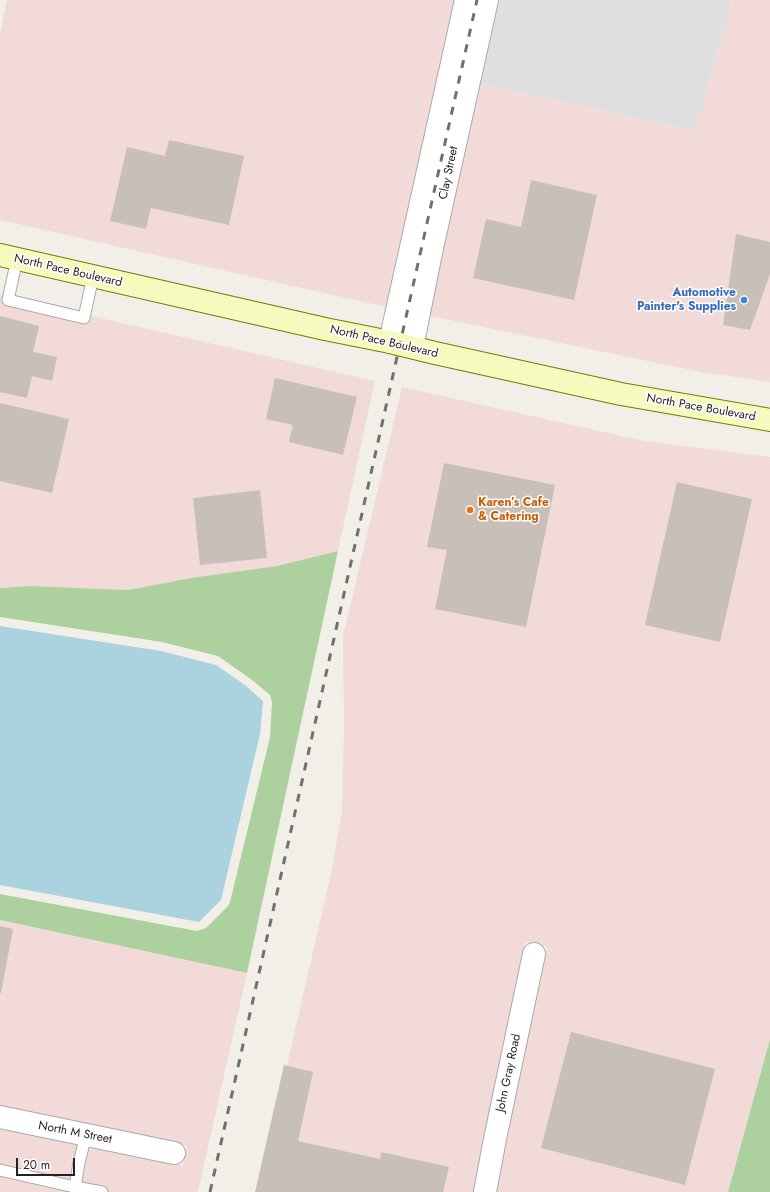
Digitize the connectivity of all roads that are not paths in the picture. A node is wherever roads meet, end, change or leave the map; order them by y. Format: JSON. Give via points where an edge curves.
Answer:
{"nodes":[{"id":1,"x":466,"y":0,"type":"edge"},
{"id":2,"x":487,"y":0,"type":"edge"},
{"id":3,"x":8,"y":257,"type":"edge"},
{"id":4,"x":93,"y":276,"type":"junction"},
{"id":5,"x":4,"y":300,"type":"edge"},
{"id":6,"x":390,"y":342,"type":"junction"},
{"id":7,"x":412,"y":347,"type":"junction"},
{"id":8,"x":770,"y":420,"type":"edge"},
{"id":9,"x":534,"y":954,"type":"dead end"},
{"id":10,"x":0,"y":1117,"type":"edge"},
{"id":11,"x":86,"y":1135,"type":"junction"},
{"id":12,"x":174,"y":1153,"type":"dead end"},
{"id":13,"x":0,"y":1170,"type":"edge"},
{"id":14,"x":75,"y":1186,"type":"junction"},
{"id":15,"x":102,"y":1192,"type":"edge"},
{"id":16,"x":485,"y":1192,"type":"edge"}],
"edges":[{"from":1,"to":6,"type":"street","name":"Clay Street"},
{"from":2,"to":7,"type":"street","name":"Clay Street"},
{"from":3,"to":4,"type":"main road","name":"North Pace Boulevard"},
{"from":3,"to":5,"type":"lane"},
{"from":4,"to":5,"type":"lane","via":[[84,318]]},
{"from":4,"to":6,"type":"main road","name":"North Pace Boulevard"},
{"from":6,"to":7,"type":"main road","name":"North Pace Boulevard"},
{"from":7,"to":8,"type":"main road","name":"North Pace Boulevard","via":[[621,394]]},
{"from":9,"to":16,"type":"street","name":"John Gray Road"},
{"from":10,"to":11,"type":"street","name":"North M Street"},
{"from":11,"to":12,"type":"street","name":"North M Street"},
{"from":11,"to":14,"type":"lane"},
{"from":13,"to":14,"type":"lane"},
{"from":14,"to":15,"type":"lane"}]}
